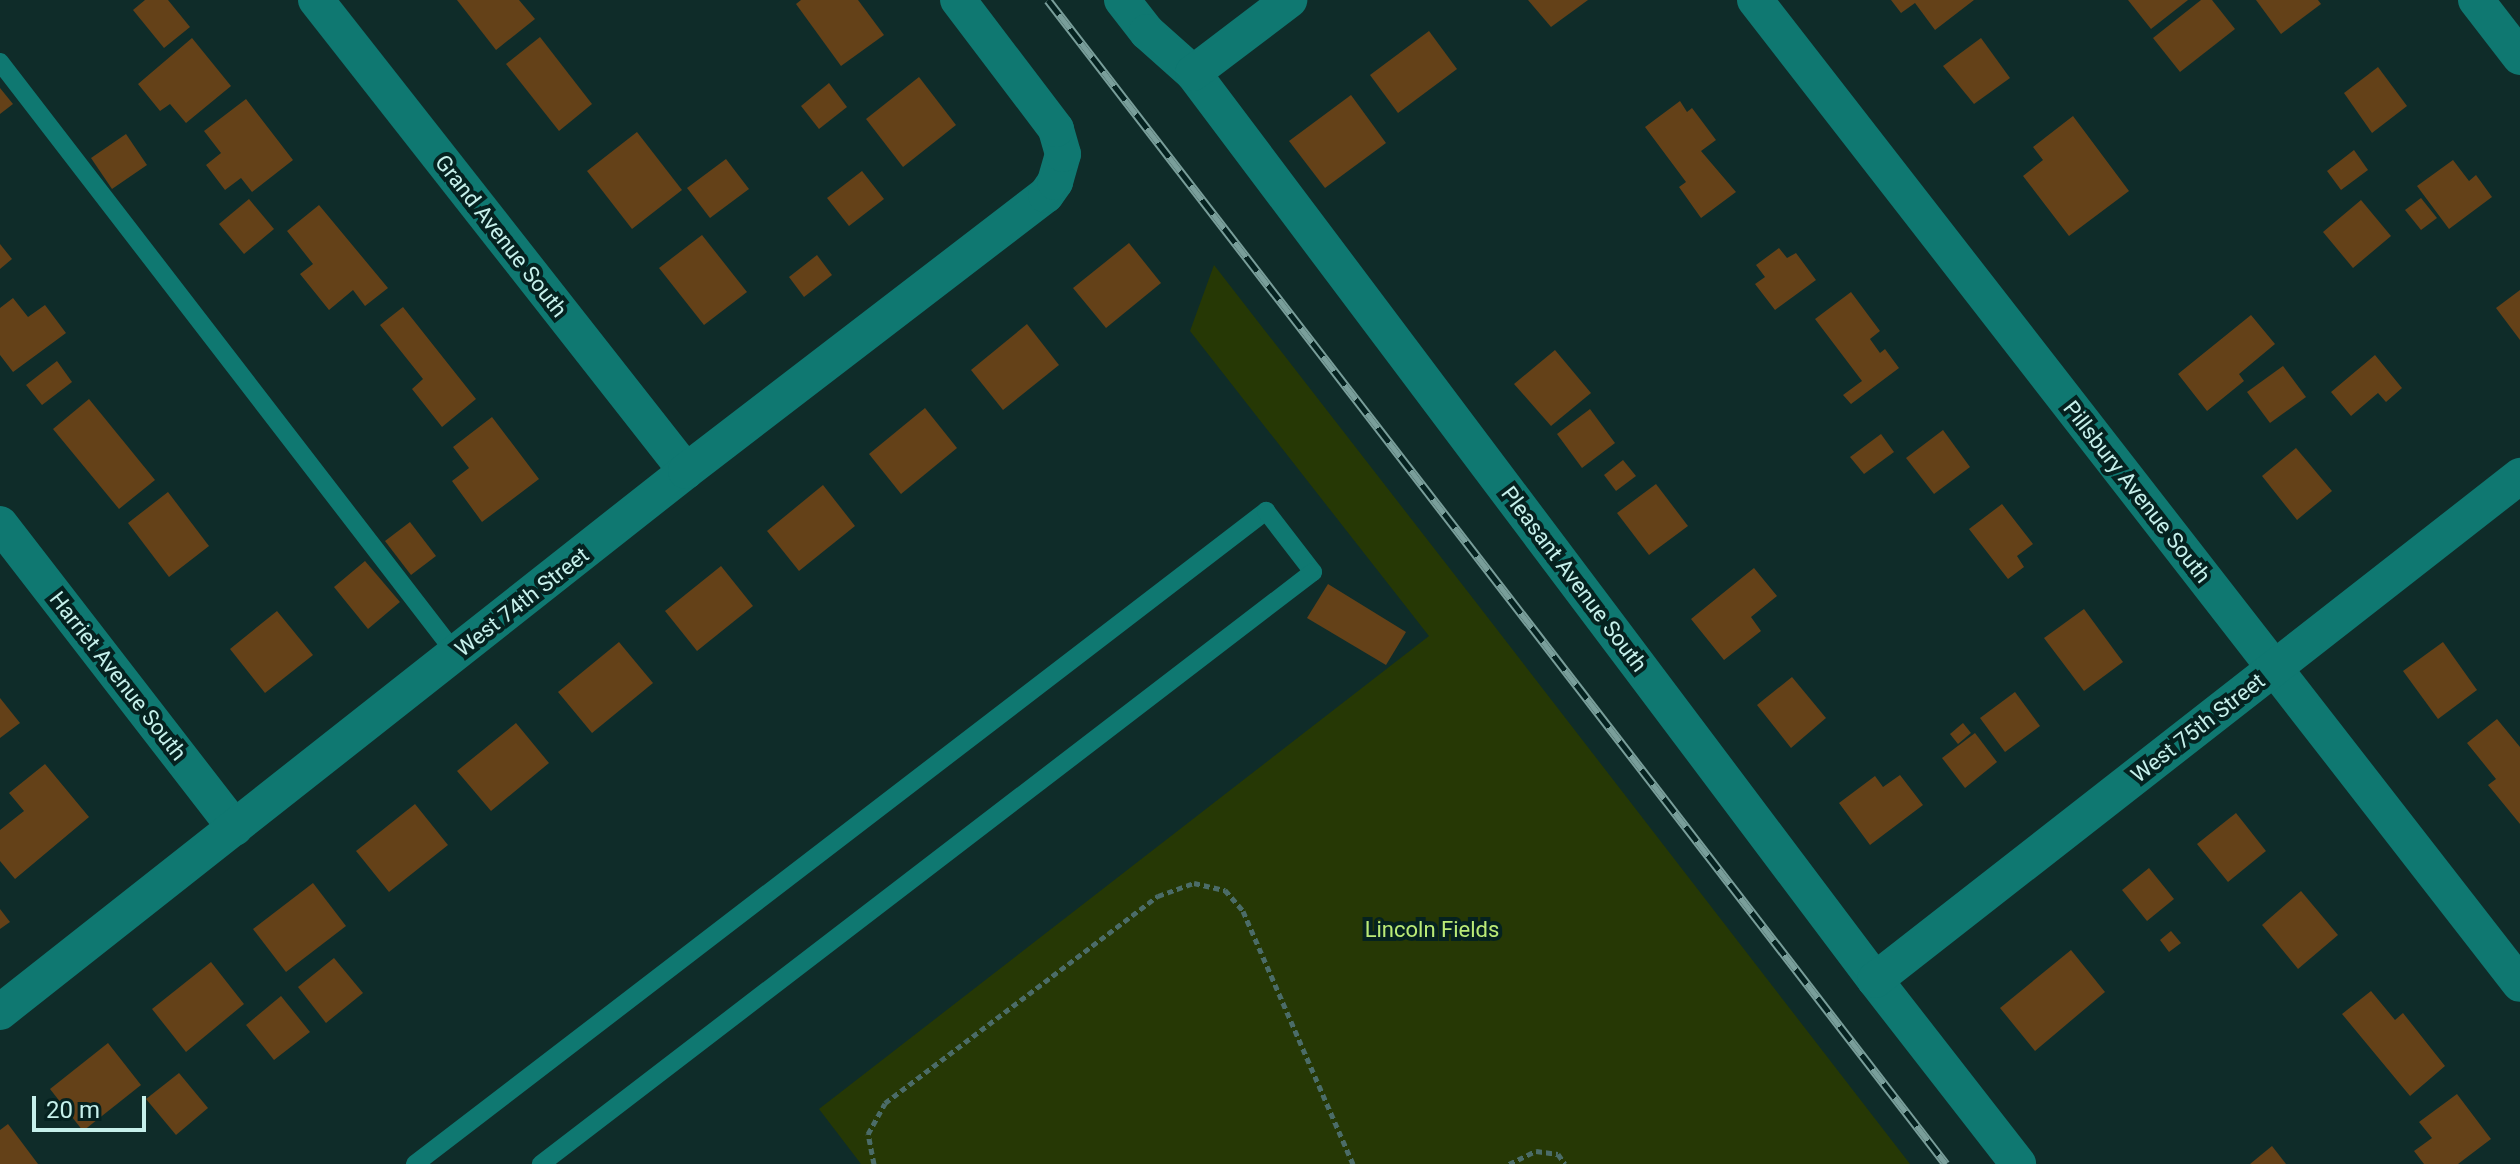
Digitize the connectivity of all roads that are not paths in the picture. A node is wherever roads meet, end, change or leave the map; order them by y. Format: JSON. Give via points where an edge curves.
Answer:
{"nodes":[{"id":1,"x":316,"y":0,"type":"edge"},
{"id":2,"x":958,"y":0,"type":"edge"},
{"id":3,"x":1122,"y":0,"type":"edge"},
{"id":4,"x":1289,"y":0,"type":"edge"},
{"id":5,"x":1755,"y":0,"type":"edge"},
{"id":6,"x":2476,"y":0,"type":"edge"},
{"id":7,"x":2520,"y":57,"type":"edge"},
{"id":8,"x":0,"y":62,"type":"edge"},
{"id":9,"x":1193,"y":73,"type":"junction"},
{"id":10,"x":686,"y":471,"type":"junction"},
{"id":11,"x":2520,"y":476,"type":"edge"},
{"id":12,"x":0,"y":524,"type":"edge"},
{"id":13,"x":456,"y":654,"type":"junction"},
{"id":14,"x":2274,"y":668,"type":"junction"},
{"id":15,"x":235,"y":828,"type":"junction"},
{"id":16,"x":1875,"y":980,"type":"junction"},
{"id":17,"x":2520,"y":984,"type":"edge"},
{"id":18,"x":0,"y":1012,"type":"edge"},
{"id":19,"x":415,"y":1164,"type":"edge"},
{"id":20,"x":541,"y":1164,"type":"edge"},
{"id":21,"x":2018,"y":1164,"type":"edge"}],
"edges":[{"from":1,"to":10,"type":"street","name":"Grand Avenue South"},
{"from":2,"to":10,"type":"street","name":"West 74th Street","via":[[1056,129],[1063,154],[1055,182],[1046,195]]},
{"from":3,"to":9,"type":"street","name":"Pleasant Avenue South","via":[[1147,32]]},
{"from":4,"to":9,"type":"street"},
{"from":5,"to":14,"type":"street","name":"Pillsbury Avenue South"},
{"from":6,"to":7,"type":"street"},
{"from":8,"to":13,"type":"lane"},
{"from":9,"to":16,"type":"street","name":"Pleasant Avenue South"},
{"from":10,"to":13,"type":"street","name":"West 74th Street"},
{"from":11,"to":14,"type":"street","name":"West 75th Street"},
{"from":12,"to":15,"type":"street","name":"Harriet Avenue South"},
{"from":13,"to":15,"type":"street","name":"West 74th Street"},
{"from":14,"to":16,"type":"street","name":"West 75th Street"},
{"from":14,"to":17,"type":"street","name":"Pillsbury Avenue South"},
{"from":15,"to":18,"type":"street","name":"West 74th Street"},
{"from":16,"to":21,"type":"street","name":"Pleasant Avenue South"},
{"from":19,"to":20,"type":"lane","via":[[1266,511],[1313,572]]}]}
